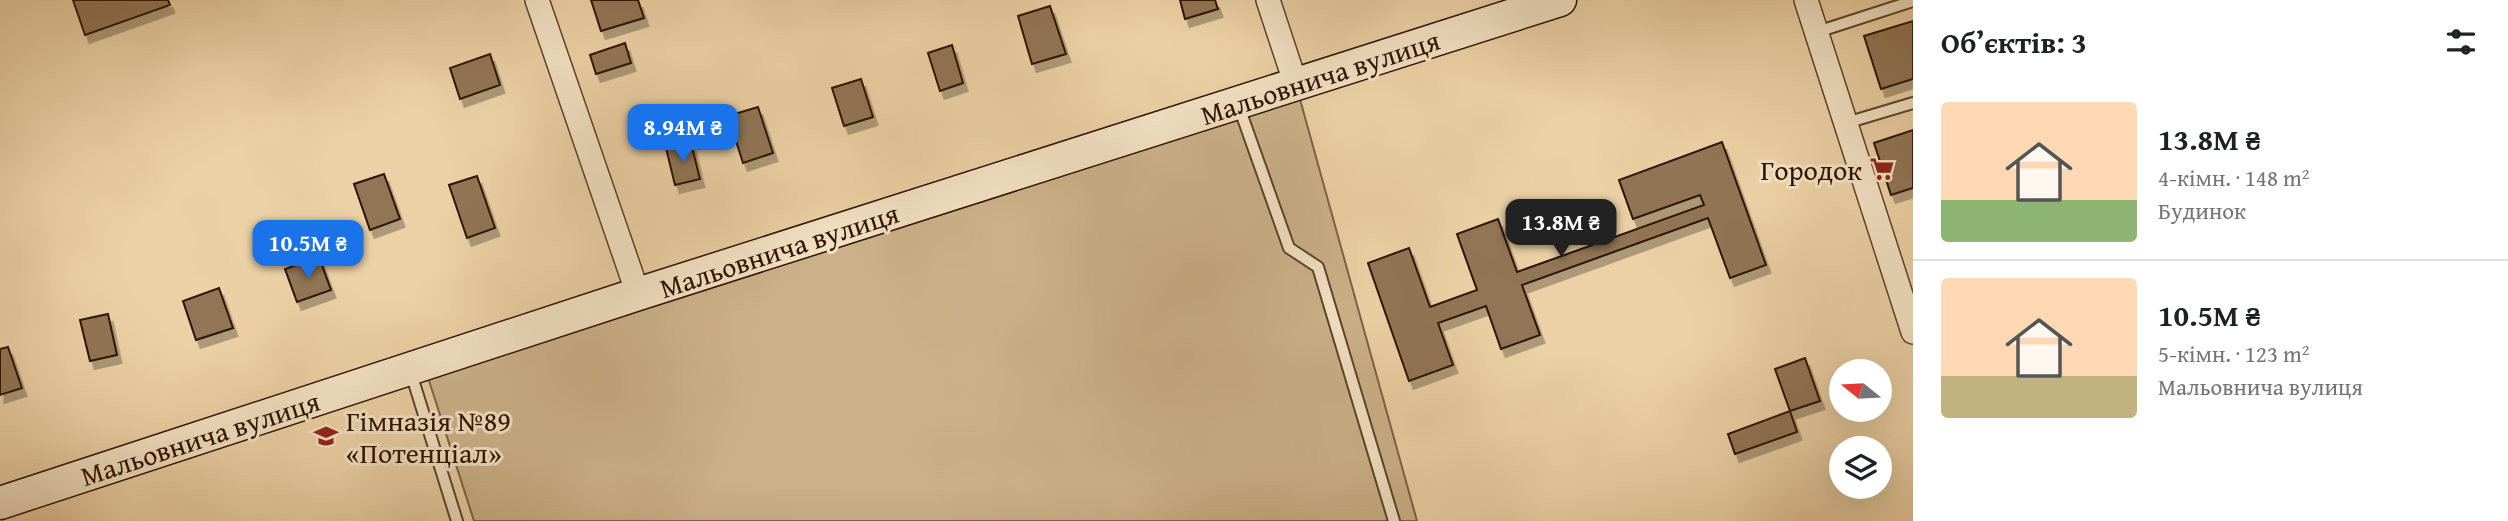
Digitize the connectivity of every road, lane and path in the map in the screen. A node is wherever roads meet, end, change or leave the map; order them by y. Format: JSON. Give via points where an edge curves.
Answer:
{"nodes":[{"id":1,"x":537,"y":0,"type":"edge"},
{"id":2,"x":1268,"y":0,"type":"edge"},
{"id":3,"x":1560,"y":0,"type":"edge"},
{"id":4,"x":1806,"y":0,"type":"edge"},
{"id":5,"x":1913,"y":1,"type":"edge"},
{"id":6,"x":1816,"y":32,"type":"junction"},
{"id":7,"x":1296,"y":85,"type":"junction"},
{"id":8,"x":1913,"y":103,"type":"edge"},
{"id":9,"x":1238,"y":104,"type":"junction"},
{"id":10,"x":1846,"y":123,"type":"junction"},
{"id":11,"x":638,"y":294,"type":"junction"},
{"id":12,"x":1913,"y":332,"type":"edge"},
{"id":13,"x":410,"y":369,"type":"junction"},
{"id":14,"x":0,"y":503,"type":"edge"},
{"id":15,"x":457,"y":521,"type":"edge"},
{"id":16,"x":1395,"y":521,"type":"edge"}],
"edges":[{"from":1,"to":11,"type":"street"},
{"from":2,"to":7,"type":"street"},
{"from":3,"to":7,"type":"street","name":"Мальовнича вулиця"},
{"from":4,"to":6,"type":"street"},
{"from":5,"to":6,"type":"lane"},
{"from":6,"to":10,"type":"street"},
{"from":7,"to":9,"type":"street","name":"Мальовнича вулиця"},
{"from":8,"to":10,"type":"lane"},
{"from":9,"to":11,"type":"street","name":"Мальовнича вулиця"},
{"from":9,"to":16,"type":"lane","via":[[1289,248],[1318,267]]},
{"from":10,"to":12,"type":"street"},
{"from":11,"to":13,"type":"street","name":"Мальовнича вулиця"},
{"from":13,"to":14,"type":"street","name":"Мальовнича вулиця"},
{"from":13,"to":15,"type":"lane"}]}
